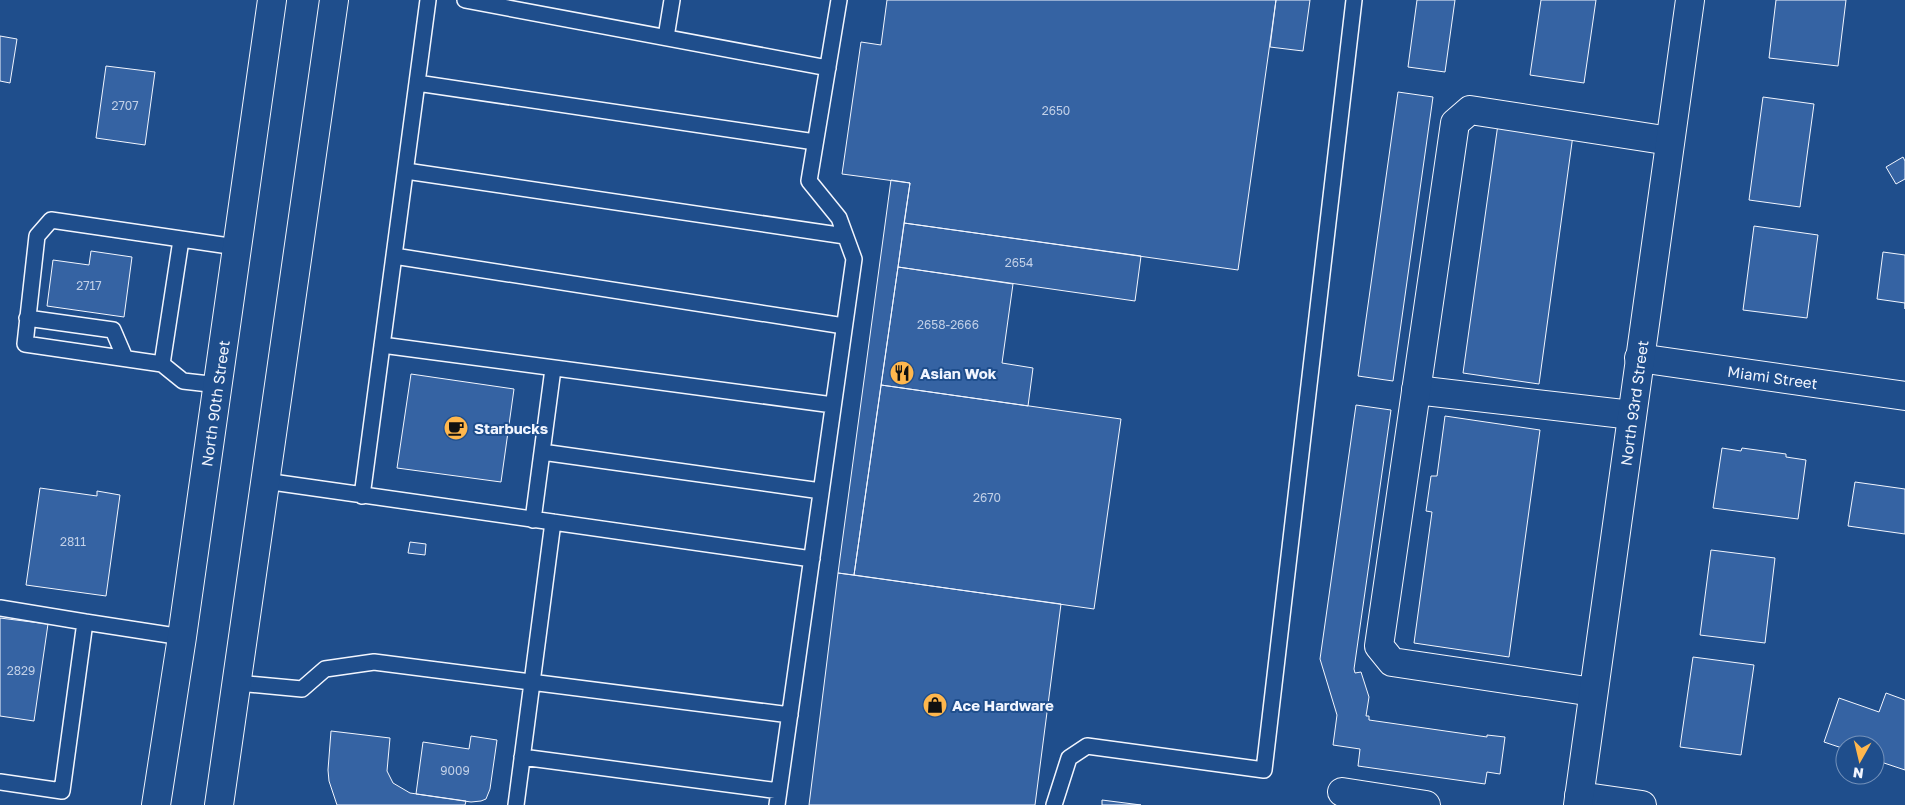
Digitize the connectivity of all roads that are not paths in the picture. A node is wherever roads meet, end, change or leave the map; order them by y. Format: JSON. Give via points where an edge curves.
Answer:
{"nodes":[{"id":1,"x":272,"y":0,"type":"edge"},
{"id":2,"x":334,"y":0,"type":"edge"},
{"id":3,"x":428,"y":0,"type":"edge"},
{"id":4,"x":465,"y":0,"type":"edge"},
{"id":5,"x":672,"y":0,"type":"edge"},
{"id":6,"x":840,"y":0,"type":"edge"},
{"id":7,"x":1354,"y":0,"type":"edge"},
{"id":8,"x":1690,"y":0,"type":"edge"},
{"id":9,"x":666,"y":37,"type":"junction"},
{"id":10,"x":828,"y":68,"type":"junction"},
{"id":11,"x":417,"y":83,"type":"junction"},
{"id":12,"x":1670,"y":141,"type":"junction"},
{"id":13,"x":815,"y":142,"type":"junction"},
{"id":14,"x":406,"y":171,"type":"junction"},
{"id":15,"x":845,"y":236,"type":"junction"},
{"id":16,"x":181,"y":240,"type":"junction"},
{"id":17,"x":236,"y":247,"type":"junction"},
{"id":18,"x":394,"y":256,"type":"junction"},
{"id":19,"x":27,"y":318,"type":"junction"},
{"id":20,"x":844,"y":326,"type":"junction"},
{"id":21,"x":382,"y":345,"type":"junction"},
{"id":22,"x":126,"y":358,"type":"junction"},
{"id":23,"x":1639,"y":358,"type":"junction"},
{"id":24,"x":162,"y":364,"type":"junction"},
{"id":25,"x":553,"y":369,"type":"junction"},
{"id":26,"x":218,"y":385,"type":"junction"},
{"id":27,"x":1416,"y":390,"type":"junction"},
{"id":28,"x":1905,"y":396,"type":"edge"},
{"id":29,"x":833,"y":405,"type":"junction"},
{"id":30,"x":1632,"y":415,"type":"junction"},
{"id":31,"x":542,"y":452,"type":"junction"},
{"id":32,"x":265,"y":481,"type":"junction"},
{"id":33,"x":821,"y":491,"type":"junction"},
{"id":34,"x":362,"y":496,"type":"junction"},
{"id":35,"x":533,"y":520,"type":"junction"},
{"id":36,"x":553,"y":522,"type":"junction"},
{"id":37,"x":812,"y":559,"type":"junction"},
{"id":38,"x":0,"y":608,"type":"edge"},
{"id":39,"x":85,"y":622,"type":"junction"},
{"id":40,"x":182,"y":637,"type":"junction"},
{"id":41,"x":532,"y":682,"type":"junction"},
{"id":42,"x":237,"y":683,"type":"junction"},
{"id":43,"x":1593,"y":692,"type":"junction"},
{"id":44,"x":790,"y":715,"type":"junction"},
{"id":45,"x":522,"y":757,"type":"junction"},
{"id":46,"x":0,"y":782,"type":"edge"},
{"id":47,"x":1342,"y":792,"type":"dead end"},
{"id":48,"x":778,"y":798,"type":"edge"},
{"id":49,"x":1578,"y":801,"type":"edge"},
{"id":50,"x":156,"y":805,"type":"edge"},
{"id":51,"x":219,"y":805,"type":"edge"},
{"id":52,"x":516,"y":805,"type":"edge"},
{"id":53,"x":1054,"y":805,"type":"edge"},
{"id":54,"x":1426,"y":805,"type":"edge"},
{"id":55,"x":1642,"y":805,"type":"edge"}],
"edges":[{"from":1,"to":17,"type":"street","name":"North 90th Street"},
{"from":2,"to":32,"type":"street"},
{"from":3,"to":11,"type":"lane"},
{"from":4,"to":9,"type":"lane"},
{"from":5,"to":9,"type":"lane"},
{"from":6,"to":10,"type":"lane"},
{"from":7,"to":53,"type":"lane","via":[[1264,770],[1087,746],[1069,758]]},
{"from":8,"to":12,"type":"street","name":"North 93rd Street"},
{"from":9,"to":10,"type":"lane"},
{"from":10,"to":13,"type":"lane"},
{"from":11,"to":13,"type":"lane"},
{"from":11,"to":14,"type":"lane"},
{"from":12,"to":23,"type":"street","name":"North 93rd Street"},
{"from":12,"to":27,"type":"street","via":[[1470,110],[1455,123]]},
{"from":13,"to":15,"type":"lane","via":[[809,181],[840,218]]},
{"from":14,"to":15,"type":"lane"},
{"from":14,"to":18,"type":"lane"},
{"from":15,"to":20,"type":"lane","via":[[854,259]]},
{"from":16,"to":17,"type":"lane"},
{"from":16,"to":19,"type":"lane","via":[[51,220],[37,236]]},
{"from":16,"to":24,"type":"lane"},
{"from":17,"to":26,"type":"street","name":"North 90th Street"},
{"from":18,"to":20,"type":"lane"},
{"from":18,"to":21,"type":"lane"},
{"from":19,"to":22,"type":"lane","via":[[113,330]]},
{"from":19,"to":22,"type":"lane","via":[[25,344]]},
{"from":20,"to":29,"type":"lane"},
{"from":21,"to":25,"type":"lane"},
{"from":21,"to":34,"type":"lane"},
{"from":22,"to":24,"type":"lane"},
{"from":23,"to":28,"type":"street","name":"Miami Street"},
{"from":23,"to":30,"type":"street","name":"North 93rd Street"},
{"from":24,"to":26,"type":"lane","via":[[183,381]]},
{"from":25,"to":29,"type":"lane"},
{"from":25,"to":31,"type":"lane"},
{"from":26,"to":40,"type":"street","name":"North 90th Street"},
{"from":27,"to":30,"type":"street"},
{"from":27,"to":43,"type":"street","via":[[1379,646],[1392,662]]},
{"from":29,"to":33,"type":"lane"},
{"from":30,"to":43,"type":"street","name":"North 93rd Street"},
{"from":31,"to":33,"type":"lane"},
{"from":31,"to":35,"type":"lane"},
{"from":32,"to":34,"type":"lane"},
{"from":32,"to":42,"type":"street"},
{"from":33,"to":37,"type":"lane"},
{"from":34,"to":35,"type":"lane"},
{"from":35,"to":36,"type":"lane"},
{"from":36,"to":37,"type":"lane"},
{"from":36,"to":41,"type":"lane"},
{"from":37,"to":44,"type":"lane"},
{"from":38,"to":39,"type":"lane"},
{"from":39,"to":40,"type":"lane"},
{"from":39,"to":46,"type":"lane","via":[[62,791]]},
{"from":40,"to":50,"type":"street","name":"North 90th Street"},
{"from":41,"to":42,"type":"lane","via":[[374,662],[325,669],[302,689]]},
{"from":41,"to":44,"type":"lane"},
{"from":41,"to":45,"type":"lane"},
{"from":42,"to":51,"type":"street"},
{"from":43,"to":49,"type":"street","name":"North 93rd Street"},
{"from":44,"to":48,"type":"lane"},
{"from":45,"to":48,"type":"lane"},
{"from":45,"to":52,"type":"lane"},
{"from":47,"to":54,"type":"street"},
{"from":49,"to":55,"type":"street"}]}
